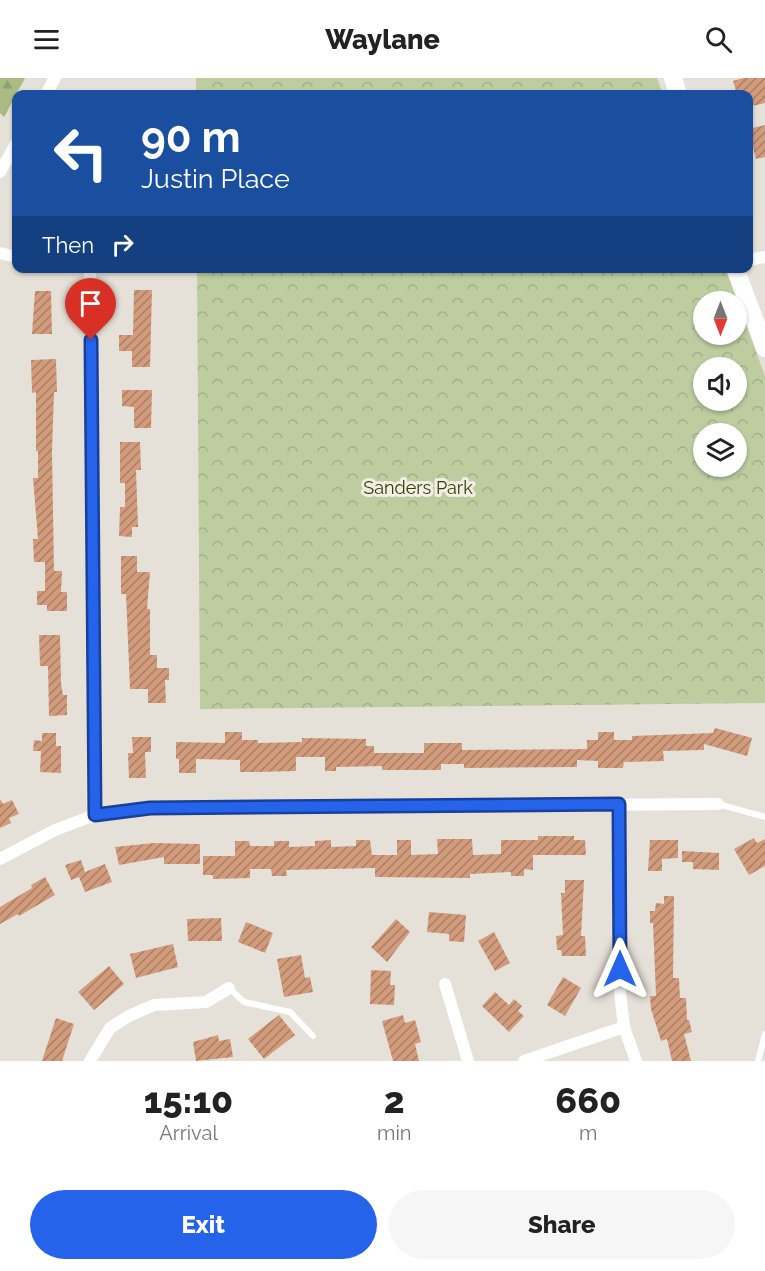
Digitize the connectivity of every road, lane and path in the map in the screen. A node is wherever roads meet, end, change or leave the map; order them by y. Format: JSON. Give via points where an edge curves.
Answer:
{"nodes":[{"id":1,"x":12,"y":151,"type":"edge"},
{"id":2,"x":0,"y":172,"type":"edge"},
{"id":3,"x":90,"y":273,"type":"edge"},
{"id":4,"x":737,"y":273,"type":"edge"},
{"id":5,"x":765,"y":348,"type":"edge"},
{"id":6,"x":619,"y":804,"type":"junction"},
{"id":7,"x":718,"y":804,"type":"joint"},
{"id":8,"x":95,"y":815,"type":"junction"},
{"id":9,"x":765,"y":817,"type":"edge"},
{"id":10,"x":0,"y":859,"type":"edge"},
{"id":11,"x":445,"y":984,"type":"dead end"},
{"id":12,"x":229,"y":988,"type":"joint"},
{"id":13,"x":624,"y":1027,"type":"junction"},
{"id":14,"x":765,"y":1034,"type":"edge"},
{"id":15,"x":313,"y":1036,"type":"dead end"},
{"id":16,"x":90,"y":1061,"type":"edge"},
{"id":17,"x":468,"y":1061,"type":"edge"},
{"id":18,"x":524,"y":1061,"type":"edge"},
{"id":19,"x":636,"y":1061,"type":"edge"},
{"id":20,"x":758,"y":1061,"type":"edge"}],
"edges":[{"from":1,"to":2,"type":"street"},
{"from":3,"to":8,"type":"street"},
{"from":4,"to":5,"type":"street"},
{"from":6,"to":7,"type":"street"},
{"from":6,"to":8,"type":"street","via":[[150,808]]},
{"from":6,"to":13,"type":"street","via":[[620,992]]},
{"from":7,"to":9,"type":"lane"},
{"from":8,"to":10,"type":"street","via":[[55,830]]},
{"from":11,"to":17,"type":"street"},
{"from":12,"to":15,"type":"lane","via":[[244,1002],[290,1012]]},
{"from":12,"to":16,"type":"street","via":[[206,1002],[154,1005],[129,1016],[110,1028]]},
{"from":13,"to":18,"type":"street"},
{"from":13,"to":19,"type":"street"},
{"from":14,"to":20,"type":"lane"}]}
